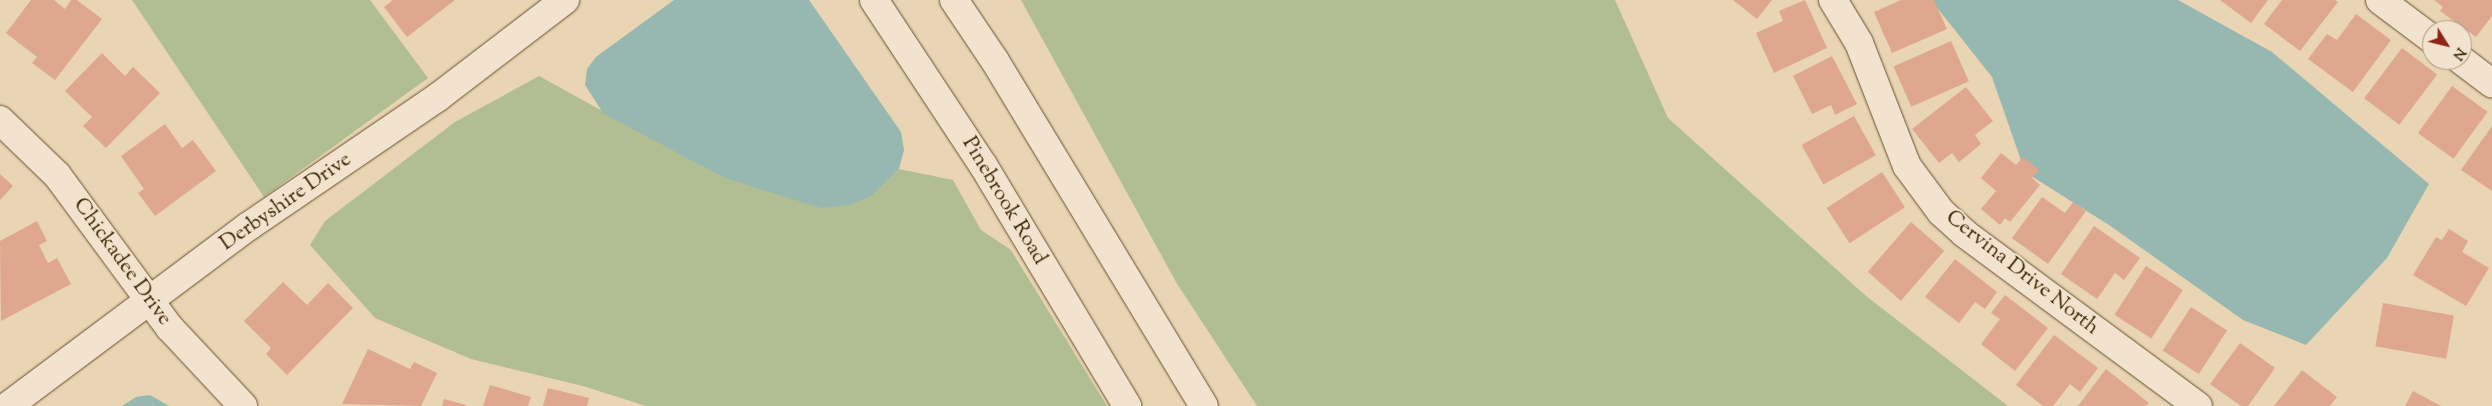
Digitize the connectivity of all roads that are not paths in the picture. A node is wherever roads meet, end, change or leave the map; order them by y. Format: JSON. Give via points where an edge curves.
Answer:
{"nodes":[{"id":1,"x":565,"y":0,"type":"edge"},
{"id":2,"x":874,"y":0,"type":"edge"},
{"id":3,"x":954,"y":0,"type":"edge"},
{"id":4,"x":1833,"y":0,"type":"edge"},
{"id":5,"x":2380,"y":0,"type":"edge"},
{"id":6,"x":2422,"y":32,"type":"edge"},
{"id":7,"x":2472,"y":68,"type":"edge"},
{"id":8,"x":2492,"y":83,"type":"edge"},
{"id":9,"x":0,"y":120,"type":"edge"},
{"id":10,"x":150,"y":300,"type":"junction"},
{"id":11,"x":8,"y":406,"type":"edge"},
{"id":12,"x":243,"y":406,"type":"edge"},
{"id":13,"x":1127,"y":406,"type":"edge"},
{"id":14,"x":1204,"y":406,"type":"edge"},
{"id":15,"x":2198,"y":406,"type":"edge"}],
"edges":[{"from":1,"to":10,"type":"street","name":"Derbyshire Drive","via":[[438,97],[249,226]]},
{"from":2,"to":13,"type":"street","name":"Pinebrook Road","via":[[983,165]]},
{"from":3,"to":14,"type":"street","via":[[995,61]]},
{"from":4,"to":15,"type":"street","name":"Cervina Drive North","via":[[1859,43],[1907,166],[1941,212],[1971,238]]},
{"from":5,"to":6,"type":"street"},
{"from":7,"to":8,"type":"street"},
{"from":9,"to":10,"type":"street","name":"Chickadee Drive","via":[[57,174]]},
{"from":10,"to":11,"type":"street","name":"Derbyshire Drive"},
{"from":10,"to":12,"type":"street","name":"Chickadee Drive","via":[[198,361]]}]}
